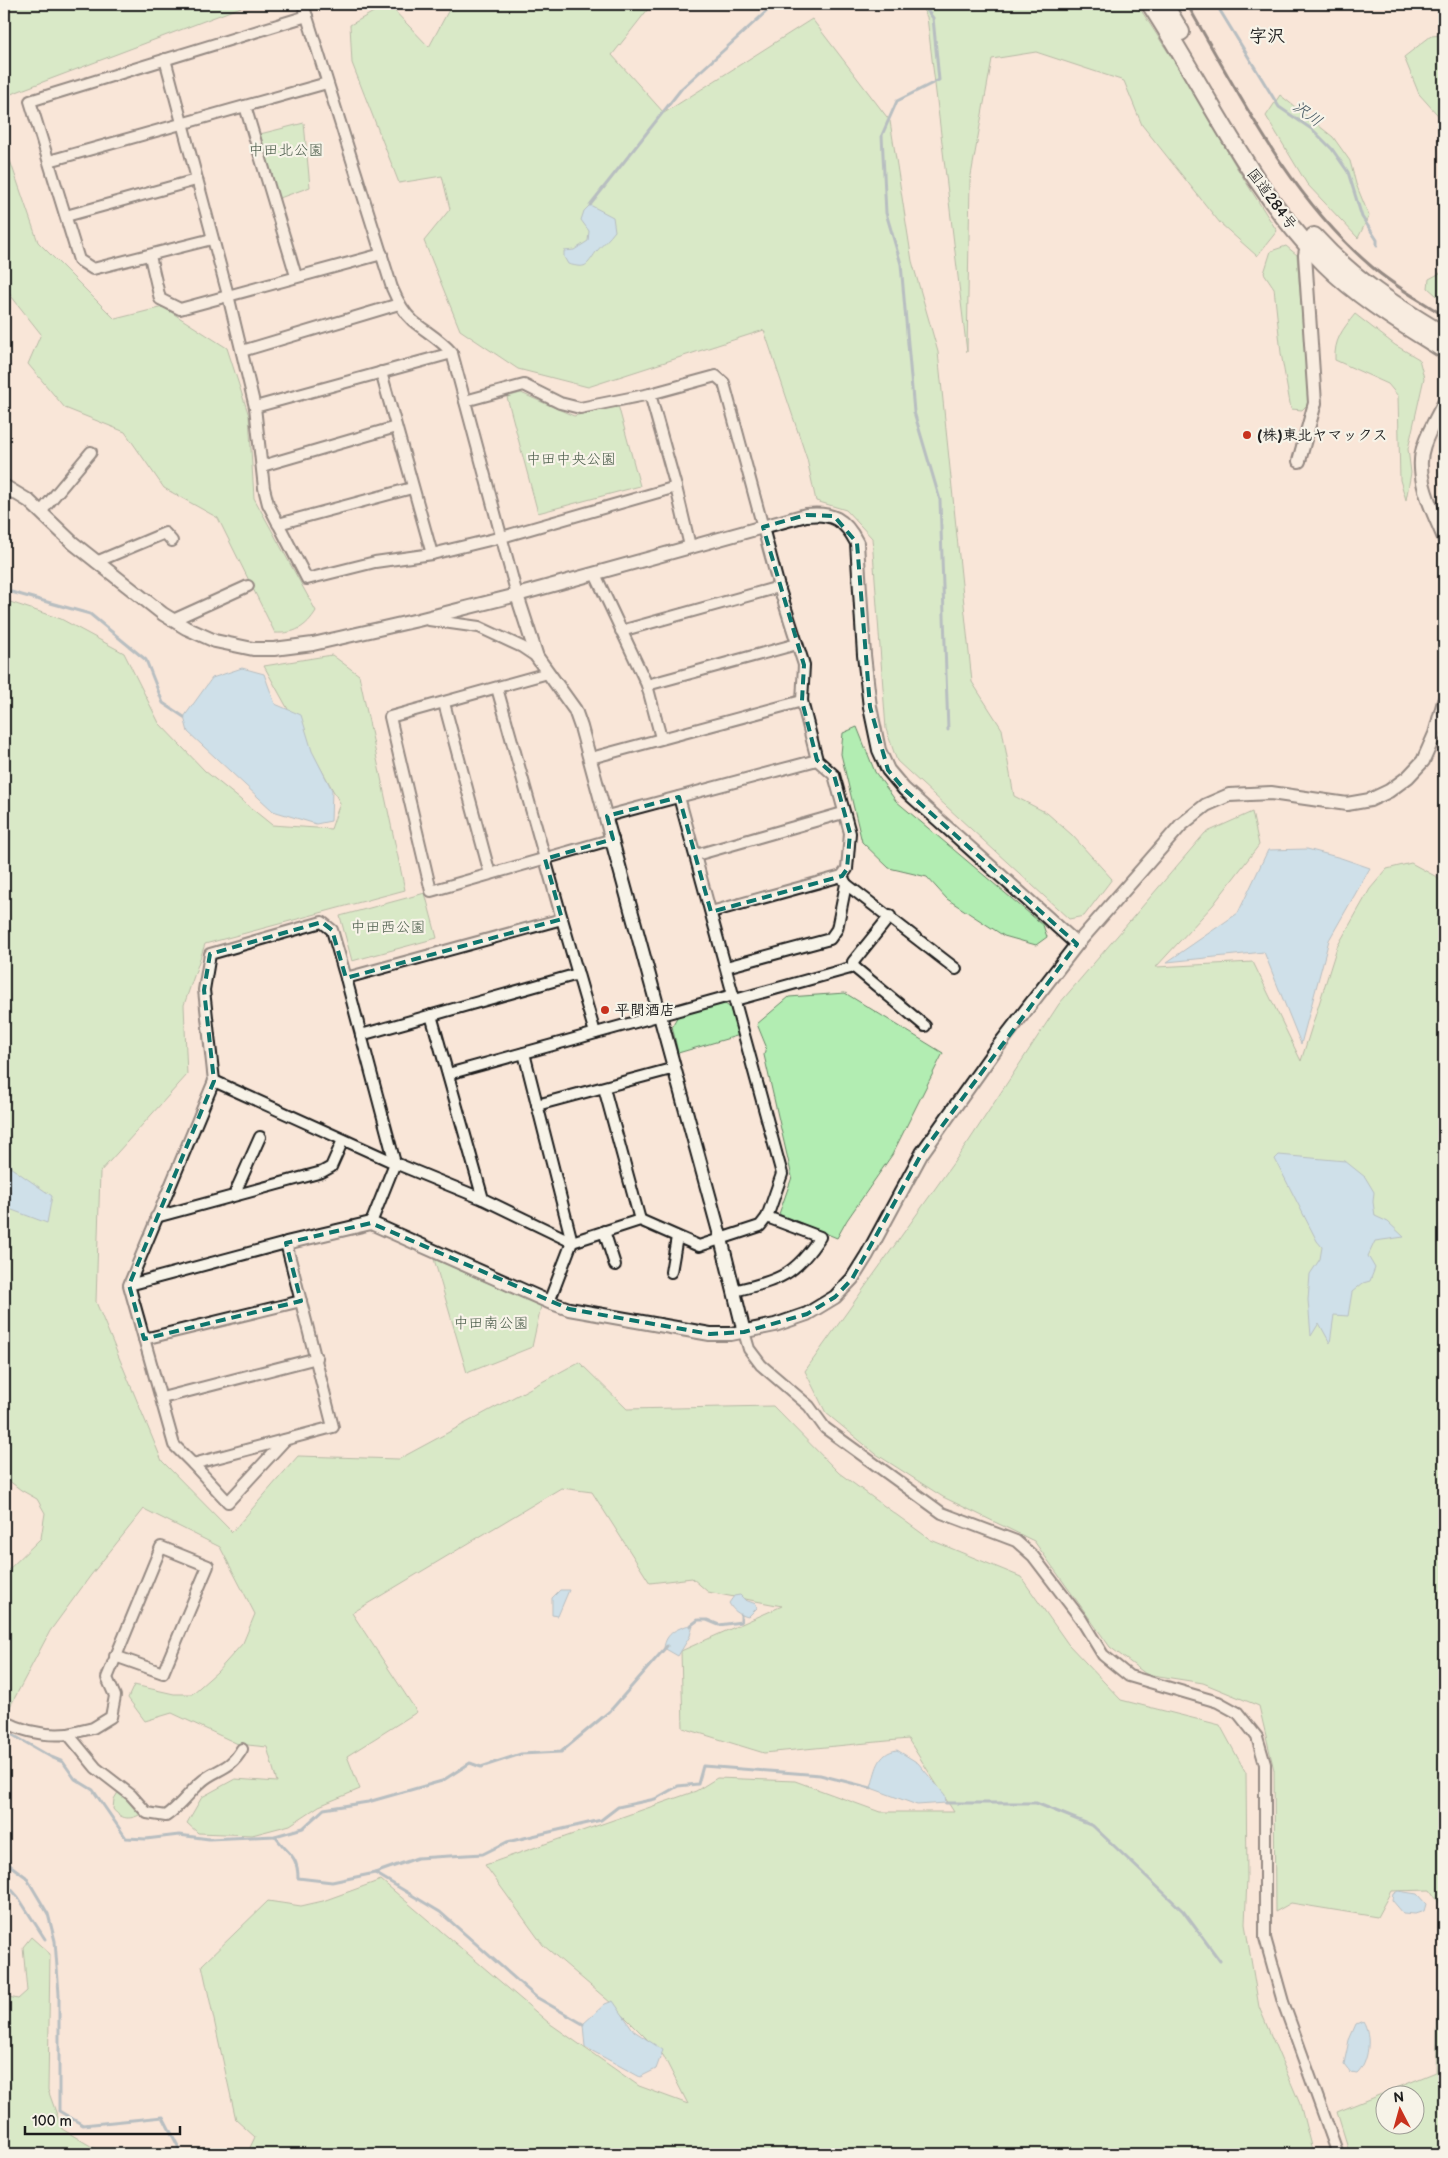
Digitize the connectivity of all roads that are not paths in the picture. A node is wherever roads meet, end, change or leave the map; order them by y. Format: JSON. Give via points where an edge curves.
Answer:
{"nodes":[{"id":1,"x":303,"y":4,"type":"edge"},
{"id":2,"x":1150,"y":4,"type":"edge"},
{"id":3,"x":1164,"y":4,"type":"edge"},
{"id":4,"x":307,"y":16,"type":"junction"},
{"id":5,"x":165,"y":60,"type":"junction"},
{"id":6,"x":327,"y":83,"type":"junction"},
{"id":7,"x":245,"y":106,"type":"junction"},
{"id":8,"x":182,"y":124,"type":"junction"},
{"id":9,"x":49,"y":161,"type":"junction"},
{"id":10,"x":196,"y":180,"type":"junction"},
{"id":11,"x":66,"y":216,"type":"junction"},
{"id":12,"x":212,"y":239,"type":"junction"},
{"id":13,"x":1311,"y":240,"type":"junction"},
{"id":14,"x":382,"y":254,"type":"junction"},
{"id":15,"x":150,"y":256,"type":"junction"},
{"id":16,"x":296,"y":276,"type":"junction"},
{"id":17,"x":228,"y":295,"type":"junction"},
{"id":18,"x":399,"y":304,"type":"junction"},
{"id":19,"x":1444,"y":335,"type":"edge"},
{"id":20,"x":1444,"y":350,"type":"edge"},
{"id":21,"x":242,"y":351,"type":"junction"},
{"id":22,"x":452,"y":353,"type":"junction"},
{"id":23,"x":381,"y":372,"type":"junction"},
{"id":24,"x":650,"y":394,"type":"junction"},
{"id":25,"x":466,"y":401,"type":"junction"},
{"id":26,"x":1444,"y":403,"type":"edge"},
{"id":27,"x":255,"y":407,"type":"junction"},
{"id":28,"x":396,"y":427,"type":"junction"},
{"id":29,"x":92,"y":452,"type":"dead end"},
{"id":30,"x":1299,"y":461,"type":"dead end"},
{"id":31,"x":262,"y":466,"type":"junction"},
{"id":32,"x":4,"y":486,"type":"edge"},
{"id":33,"x":676,"y":487,"type":"junction"},
{"id":34,"x":412,"y":488,"type":"junction"},
{"id":35,"x":41,"y":512,"type":"junction"},
{"id":36,"x":278,"y":524,"type":"junction"},
{"id":37,"x":763,"y":527,"type":"junction"},
{"id":38,"x":502,"y":537,"type":"junction"},
{"id":39,"x":1444,"y":538,"type":"edge"},
{"id":40,"x":172,"y":541,"type":"dead end"},
{"id":41,"x":690,"y":546,"type":"junction"},
{"id":42,"x":432,"y":554,"type":"junction"},
{"id":43,"x":96,"y":562,"type":"junction"},
{"id":44,"x":594,"y":574,"type":"junction"},
{"id":45,"x":248,"y":586,"type":"dead end"},
{"id":46,"x":779,"y":587,"type":"junction"},
{"id":47,"x":517,"y":595,"type":"junction"},
{"id":48,"x":173,"y":620,"type":"junction"},
{"id":49,"x":418,"y":620,"type":"junction"},
{"id":50,"x":621,"y":631,"type":"junction"},
{"id":51,"x":797,"y":644,"type":"junction"},
{"id":52,"x":538,"y":657,"type":"junction"},
{"id":53,"x":548,"y":673,"type":"junction"},
{"id":54,"x":647,"y":684,"type":"junction"},
{"id":55,"x":497,"y":688,"type":"junction"},
{"id":56,"x":802,"y":701,"type":"junction"},
{"id":57,"x":1444,"y":701,"type":"edge"},
{"id":58,"x":444,"y":703,"type":"junction"},
{"id":59,"x":661,"y":738,"type":"junction"},
{"id":60,"x":590,"y":758,"type":"junction"},
{"id":61,"x":817,"y":760,"type":"junction"},
{"id":62,"x":679,"y":797,"type":"junction"},
{"id":63,"x":843,"y":813,"type":"junction"},
{"id":64,"x":607,"y":816,"type":"junction"},
{"id":65,"x":613,"y":839,"type":"junction"},
{"id":66,"x":696,"y":855,"type":"junction"},
{"id":67,"x":545,"y":859,"type":"junction"},
{"id":68,"x":490,"y":874,"type":"junction"},
{"id":69,"x":844,"y":880,"type":"junction"},
{"id":70,"x":711,"y":912,"type":"junction"},
{"id":71,"x":890,"y":916,"type":"junction"},
{"id":72,"x":562,"y":919,"type":"junction"},
{"id":73,"x":1077,"y":944,"type":"junction"},
{"id":74,"x":726,"y":967,"type":"junction"},
{"id":75,"x":854,"y":968,"type":"junction"},
{"id":76,"x":956,"y":969,"type":"dead end"},
{"id":77,"x":578,"y":974,"type":"junction"},
{"id":78,"x":346,"y":978,"type":"junction"},
{"id":79,"x":734,"y":997,"type":"junction"},
{"id":80,"x":660,"y":1014,"type":"junction"},
{"id":81,"x":431,"y":1015,"type":"junction"},
{"id":82,"x":925,"y":1026,"type":"dead end"},
{"id":83,"x":595,"y":1032,"type":"junction"},
{"id":84,"x":361,"y":1035,"type":"junction"},
{"id":85,"x":524,"y":1053,"type":"junction"},
{"id":86,"x":675,"y":1068,"type":"junction"},
{"id":87,"x":448,"y":1074,"type":"junction"},
{"id":88,"x":214,"y":1081,"type":"junction"},
{"id":89,"x":604,"y":1088,"type":"junction"},
{"id":90,"x":537,"y":1106,"type":"junction"},
{"id":91,"x":260,"y":1137,"type":"dead end"},
{"id":92,"x":343,"y":1140,"type":"junction"},
{"id":93,"x":394,"y":1163,"type":"junction"},
{"id":94,"x":234,"y":1195,"type":"junction"},
{"id":95,"x":483,"y":1199,"type":"junction"},
{"id":96,"x":156,"y":1217,"type":"junction"},
{"id":97,"x":767,"y":1218,"type":"junction"},
{"id":98,"x":640,"y":1220,"type":"junction"},
{"id":99,"x":371,"y":1223,"type":"junction"},
{"id":100,"x":604,"y":1231,"type":"junction"},
{"id":101,"x":676,"y":1237,"type":"junction"},
{"id":102,"x":721,"y":1239,"type":"junction"},
{"id":103,"x":572,"y":1242,"type":"junction"},
{"id":104,"x":286,"y":1243,"type":"junction"},
{"id":105,"x":615,"y":1265,"type":"dead end"},
{"id":106,"x":671,"y":1272,"type":"dead end"},
{"id":107,"x":129,"y":1285,"type":"junction"},
{"id":108,"x":734,"y":1291,"type":"junction"},
{"id":109,"x":301,"y":1301,"type":"junction"},
{"id":110,"x":549,"y":1302,"type":"junction"},
{"id":111,"x":744,"y":1332,"type":"junction"},
{"id":112,"x":144,"y":1339,"type":"junction"},
{"id":113,"x":317,"y":1358,"type":"junction"},
{"id":114,"x":162,"y":1398,"type":"junction"},
{"id":115,"x":285,"y":1440,"type":"junction"},
{"id":116,"x":193,"y":1464,"type":"junction"},
{"id":117,"x":115,"y":1656,"type":"junction"},
{"id":118,"x":4,"y":1721,"type":"edge"},
{"id":119,"x":68,"y":1734,"type":"junction"},
{"id":120,"x":242,"y":1749,"type":"dead end"},
{"id":121,"x":1338,"y":2154,"type":"edge"}],
"edges":[{"from":1,"to":4,"type":"street"},
{"from":2,"to":13,"type":"highway","name":"国道284号","via":[[1260,186]]},
{"from":3,"to":13,"type":"highway","name":"国道284号","via":[[1270,184]]},
{"from":4,"to":5,"type":"street"},
{"from":4,"to":6,"type":"street"},
{"from":5,"to":8,"type":"street"},
{"from":5,"to":9,"type":"street","via":[[30,101]]},
{"from":6,"to":7,"type":"street"},
{"from":6,"to":14,"type":"street"},
{"from":7,"to":8,"type":"street"},
{"from":7,"to":16,"type":"street"},
{"from":8,"to":9,"type":"street"},
{"from":8,"to":10,"type":"street"},
{"from":9,"to":11,"type":"street"},
{"from":10,"to":11,"type":"street"},
{"from":10,"to":12,"type":"street"},
{"from":11,"to":15,"type":"street","via":[[79,260],[93,269]]},
{"from":12,"to":15,"type":"street"},
{"from":12,"to":17,"type":"street"},
{"from":13,"to":19,"type":"highway","name":"国道284号","via":[[1374,291]]},
{"from":13,"to":20,"type":"highway","name":"国道284号","via":[[1326,265],[1373,305]]},
{"from":13,"to":30,"type":"street","via":[[1305,255],[1315,403]]},
{"from":14,"to":16,"type":"street"},
{"from":14,"to":18,"type":"street"},
{"from":15,"to":17,"type":"street","via":[[160,299],[180,309]]},
{"from":16,"to":17,"type":"street"},
{"from":17,"to":21,"type":"street"},
{"from":18,"to":21,"type":"street"},
{"from":18,"to":22,"type":"street","via":[[412,320],[442,341]]},
{"from":21,"to":27,"type":"street"},
{"from":22,"to":23,"type":"street"},
{"from":22,"to":25,"type":"street"},
{"from":23,"to":27,"type":"street"},
{"from":23,"to":28,"type":"street"},
{"from":24,"to":25,"type":"street","via":[[580,408],[560,403],[524,385]]},
{"from":24,"to":33,"type":"street"},
{"from":24,"to":37,"type":"street","via":[[716,376],[724,383]]},
{"from":25,"to":38,"type":"street"},
{"from":26,"to":39,"type":"street","via":[[1423,447],[1421,462],[1428,499]]},
{"from":27,"to":31,"type":"street"},
{"from":28,"to":31,"type":"street"},
{"from":28,"to":34,"type":"street"},
{"from":29,"to":35,"type":"street"},
{"from":31,"to":36,"type":"street","via":[[268,504]]},
{"from":32,"to":35,"type":"street"},
{"from":33,"to":38,"type":"street"},
{"from":33,"to":41,"type":"street"},
{"from":34,"to":36,"type":"street"},
{"from":34,"to":42,"type":"street"},
{"from":35,"to":43,"type":"street"},
{"from":36,"to":42,"type":"street","via":[[307,579],[375,562]]},
{"from":37,"to":41,"type":"street"},
{"from":37,"to":46,"type":"street"},
{"from":37,"to":73,"type":"street","via":[[821,513],[834,516],[853,535],[857,543],[870,707],[879,750],[888,770],[904,790]]},
{"from":38,"to":42,"type":"street"},
{"from":38,"to":47,"type":"street"},
{"from":40,"to":43,"type":"street","via":[[165,533]]},
{"from":41,"to":44,"type":"street"},
{"from":43,"to":48,"type":"street"},
{"from":44,"to":47,"type":"street"},
{"from":44,"to":50,"type":"street"},
{"from":45,"to":48,"type":"street"},
{"from":46,"to":50,"type":"street"},
{"from":46,"to":51,"type":"street"},
{"from":47,"to":49,"type":"street"},
{"from":47,"to":52,"type":"street"},
{"from":48,"to":49,"type":"street","via":[[215,641],[253,649],[274,649],[313,644]]},
{"from":49,"to":52,"type":"street","via":[[440,620],[479,627],[522,646]]},
{"from":50,"to":54,"type":"street"},
{"from":51,"to":54,"type":"street"},
{"from":51,"to":56,"type":"street","via":[[804,665]]},
{"from":52,"to":53,"type":"street"},
{"from":53,"to":55,"type":"street"},
{"from":53,"to":60,"type":"street","via":[[575,710]]},
{"from":54,"to":59,"type":"street"},
{"from":55,"to":58,"type":"street"},
{"from":55,"to":67,"type":"street"},
{"from":56,"to":59,"type":"street"},
{"from":56,"to":61,"type":"street"},
{"from":57,"to":73,"type":"street","via":[[1423,761],[1389,791],[1370,800],[1347,804],[1271,793],[1229,795],[1206,805],[1181,824]]},
{"from":58,"to":68,"type":"street"},
{"from":58,"to":68,"type":"street","via":[[390,717],[431,891]]},
{"from":59,"to":60,"type":"street"},
{"from":60,"to":64,"type":"street"},
{"from":61,"to":62,"type":"street"},
{"from":61,"to":63,"type":"street","via":[[834,774]]},
{"from":62,"to":64,"type":"street"},
{"from":62,"to":66,"type":"street"},
{"from":63,"to":66,"type":"street"},
{"from":63,"to":69,"type":"street","via":[[850,833]]},
{"from":64,"to":65,"type":"street"},
{"from":65,"to":67,"type":"street"},
{"from":65,"to":80,"type":"street"},
{"from":66,"to":70,"type":"street"},
{"from":67,"to":68,"type":"street"},
{"from":67,"to":72,"type":"street"},
{"from":69,"to":70,"type":"street"},
{"from":69,"to":71,"type":"street"},
{"from":69,"to":74,"type":"street","via":[[837,929],[830,939]]},
{"from":70,"to":74,"type":"street"},
{"from":71,"to":75,"type":"street","via":[[853,962]]},
{"from":71,"to":76,"type":"street"},
{"from":72,"to":77,"type":"street"},
{"from":72,"to":78,"type":"street"},
{"from":73,"to":111,"type":"street","via":[[993,1052],[922,1153],[852,1279],[835,1297],[807,1314]]},
{"from":74,"to":79,"type":"street"},
{"from":75,"to":79,"type":"street"},
{"from":75,"to":82,"type":"street"},
{"from":77,"to":81,"type":"street"},
{"from":77,"to":83,"type":"street"},
{"from":78,"to":84,"type":"street"},
{"from":78,"to":88,"type":"street","via":[[332,930],[322,922],[210,954],[204,990]]},
{"from":79,"to":80,"type":"street"},
{"from":79,"to":97,"type":"street","via":[[782,1174]]},
{"from":80,"to":83,"type":"street"},
{"from":80,"to":86,"type":"street"},
{"from":81,"to":84,"type":"street"},
{"from":81,"to":87,"type":"street"},
{"from":83,"to":85,"type":"street"},
{"from":84,"to":93,"type":"street"},
{"from":85,"to":87,"type":"street"},
{"from":85,"to":90,"type":"street"},
{"from":86,"to":89,"type":"street"},
{"from":86,"to":102,"type":"street"},
{"from":87,"to":95,"type":"street"},
{"from":88,"to":92,"type":"street"},
{"from":88,"to":96,"type":"street"},
{"from":89,"to":90,"type":"street"},
{"from":89,"to":98,"type":"street"},
{"from":90,"to":103,"type":"street"},
{"from":91,"to":94,"type":"street"},
{"from":92,"to":93,"type":"street"},
{"from":92,"to":94,"type":"street","via":[[331,1167],[322,1172]]},
{"from":93,"to":95,"type":"street"},
{"from":93,"to":99,"type":"street"},
{"from":94,"to":96,"type":"street"},
{"from":95,"to":103,"type":"street"},
{"from":96,"to":107,"type":"street"},
{"from":97,"to":102,"type":"street","via":[[760,1226]]},
{"from":97,"to":108,"type":"street","via":[[820,1237],[806,1258],[792,1271],[770,1282]]},
{"from":98,"to":100,"type":"street"},
{"from":98,"to":101,"type":"street"},
{"from":99,"to":104,"type":"street"},
{"from":99,"to":110,"type":"street"},
{"from":100,"to":103,"type":"street"},
{"from":100,"to":105,"type":"street"},
{"from":101,"to":102,"type":"street","via":[[698,1246]]},
{"from":101,"to":106,"type":"street"},
{"from":102,"to":108,"type":"street"},
{"from":103,"to":110,"type":"street"},
{"from":104,"to":107,"type":"street"},
{"from":104,"to":109,"type":"street"},
{"from":107,"to":112,"type":"street"},
{"from":108,"to":111,"type":"street"},
{"from":109,"to":112,"type":"street"},
{"from":109,"to":113,"type":"street"},
{"from":110,"to":111,"type":"street","via":[[595,1314],[710,1334]]},
{"from":111,"to":121,"type":"street","via":[[749,1349],[761,1365],[809,1406],[825,1428],[942,1513],[1016,1541],[1033,1556],[1081,1619],[1103,1655],[1116,1667],[1128,1676],[1218,1702],[1238,1713],[1257,1737],[1265,1764],[1265,1938],[1283,2002]]},
{"from":112,"to":114,"type":"street"},
{"from":113,"to":114,"type":"street"},
{"from":113,"to":115,"type":"street","via":[[334,1427]]},
{"from":114,"to":116,"type":"street","via":[[174,1445]]},
{"from":115,"to":116,"type":"street"},
{"from":115,"to":116,"type":"street","via":[[228,1502]]},
{"from":117,"to":117,"type":"street","via":[[161,1547],[208,1566],[163,1673]]},
{"from":117,"to":119,"type":"street","via":[[107,1678],[115,1696],[111,1717],[93,1728]]},
{"from":118,"to":119,"type":"street","via":[[49,1736]]},
{"from":119,"to":120,"type":"street","via":[[96,1768],[147,1812],[166,1816],[202,1781],[236,1759]]}]}
